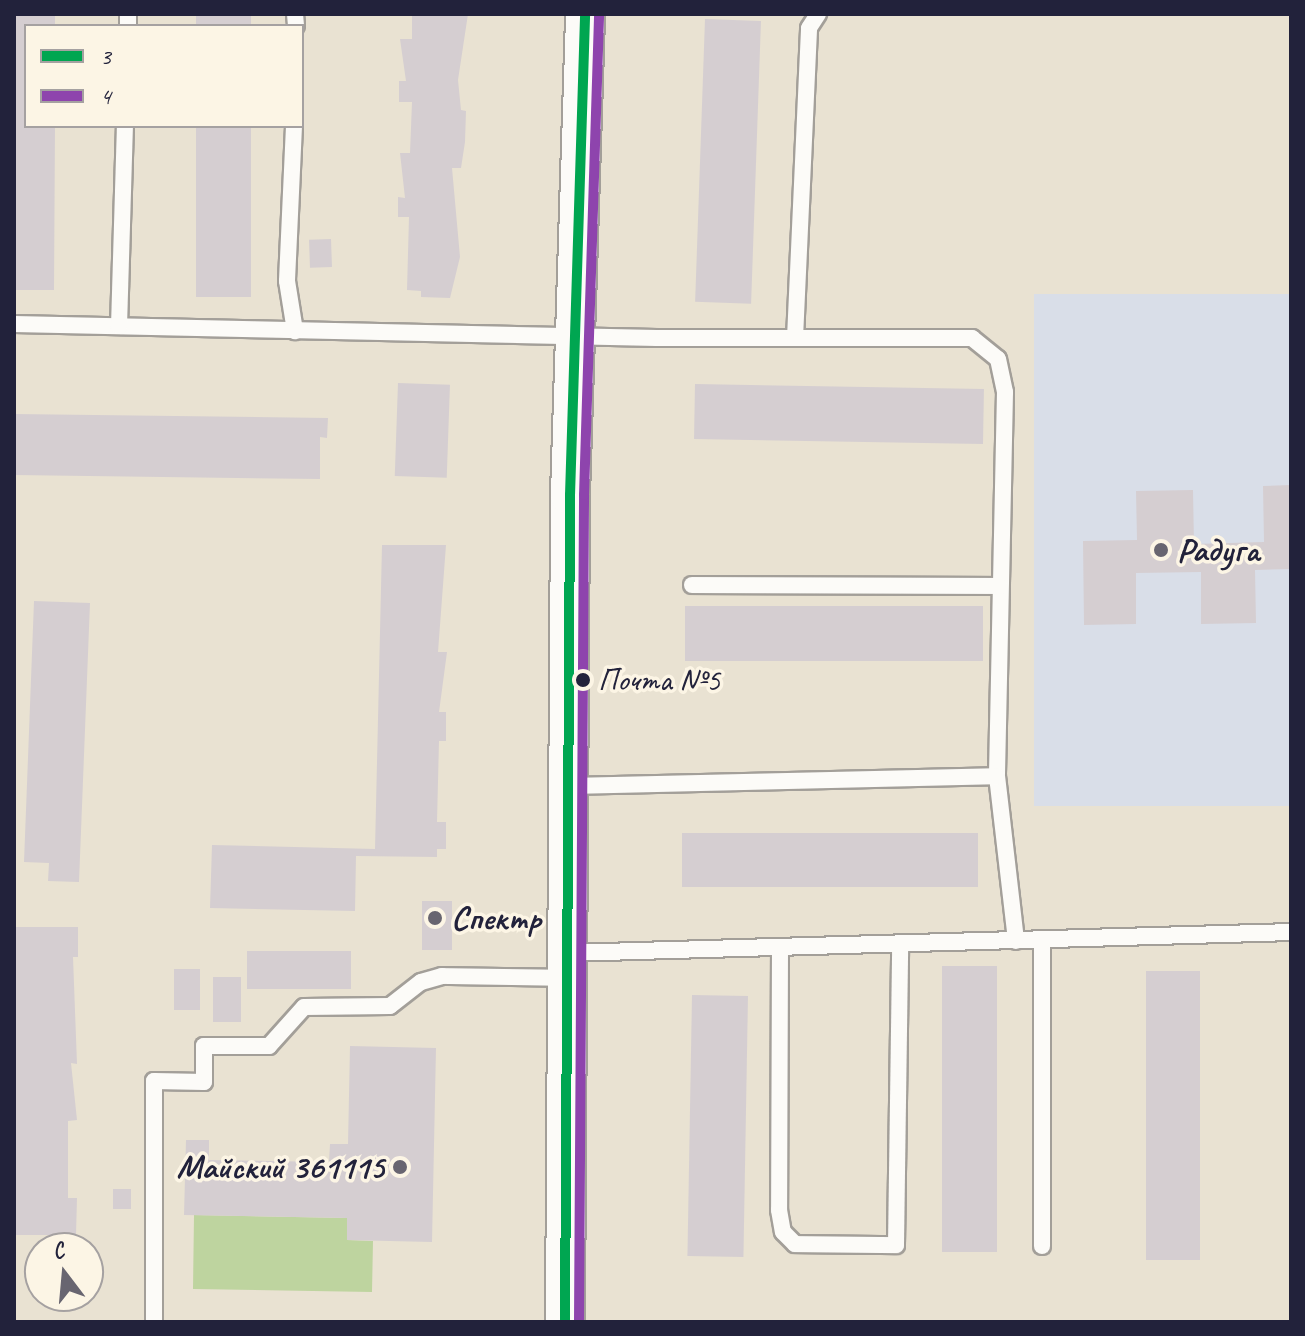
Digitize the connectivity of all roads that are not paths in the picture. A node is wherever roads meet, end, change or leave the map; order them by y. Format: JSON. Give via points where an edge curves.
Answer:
{"nodes":[{"id":1,"x":585,"y":14,"type":"edge"},
{"id":2,"x":818,"y":14,"type":"edge"},
{"id":3,"x":125,"y":128,"type":"edge"},
{"id":4,"x":294,"y":128,"type":"edge"},
{"id":5,"x":14,"y":324,"type":"edge"},
{"id":6,"x":119,"y":326,"type":"junction"},
{"id":7,"x":295,"y":331,"type":"junction"},
{"id":8,"x":577,"y":335,"type":"junction"},
{"id":9,"x":795,"y":338,"type":"junction"},
{"id":10,"x":692,"y":585,"type":"dead end"},
{"id":11,"x":999,"y":586,"type":"junction"},
{"id":12,"x":997,"y":776,"type":"junction"},
{"id":13,"x":567,"y":786,"type":"junction"},
{"id":14,"x":1291,"y":932,"type":"edge"},
{"id":15,"x":1042,"y":940,"type":"junction"},
{"id":16,"x":1016,"y":941,"type":"junction"},
{"id":17,"x":900,"y":944,"type":"junction"},
{"id":18,"x":780,"y":948,"type":"junction"},
{"id":19,"x":566,"y":965,"type":"junction"},
{"id":20,"x":1042,"y":1246,"type":"dead end"},
{"id":21,"x":154,"y":1322,"type":"edge"},
{"id":22,"x":565,"y":1322,"type":"edge"}],
"edges":[{"from":1,"to":8,"type":"street"},
{"from":2,"to":9,"type":"lane","via":[[809,28]]},
{"from":3,"to":6,"type":"lane"},
{"from":4,"to":7,"type":"lane","via":[[287,281]]},
{"from":5,"to":6,"type":"lane"},
{"from":6,"to":7,"type":"lane"},
{"from":7,"to":8,"type":"lane"},
{"from":8,"to":9,"type":"lane"},
{"from":8,"to":13,"type":"street"},
{"from":9,"to":11,"type":"lane","via":[[972,338],[998,359],[1005,392]]},
{"from":10,"to":11,"type":"lane"},
{"from":11,"to":12,"type":"lane"},
{"from":12,"to":13,"type":"lane"},
{"from":12,"to":16,"type":"lane"},
{"from":13,"to":19,"type":"street"},
{"from":14,"to":15,"type":"lane"},
{"from":15,"to":16,"type":"lane"},
{"from":15,"to":20,"type":"lane"},
{"from":16,"to":17,"type":"lane"},
{"from":17,"to":18,"type":"lane"},
{"from":17,"to":18,"type":"lane","via":[[896,1245],[795,1244],[783,1232]]},
{"from":18,"to":19,"type":"lane"},
{"from":19,"to":21,"type":"lane","via":[[442,976],[421,982],[390,1006],[304,1007],[269,1046],[204,1046],[204,1082],[154,1081]]},
{"from":19,"to":22,"type":"street"}]}
